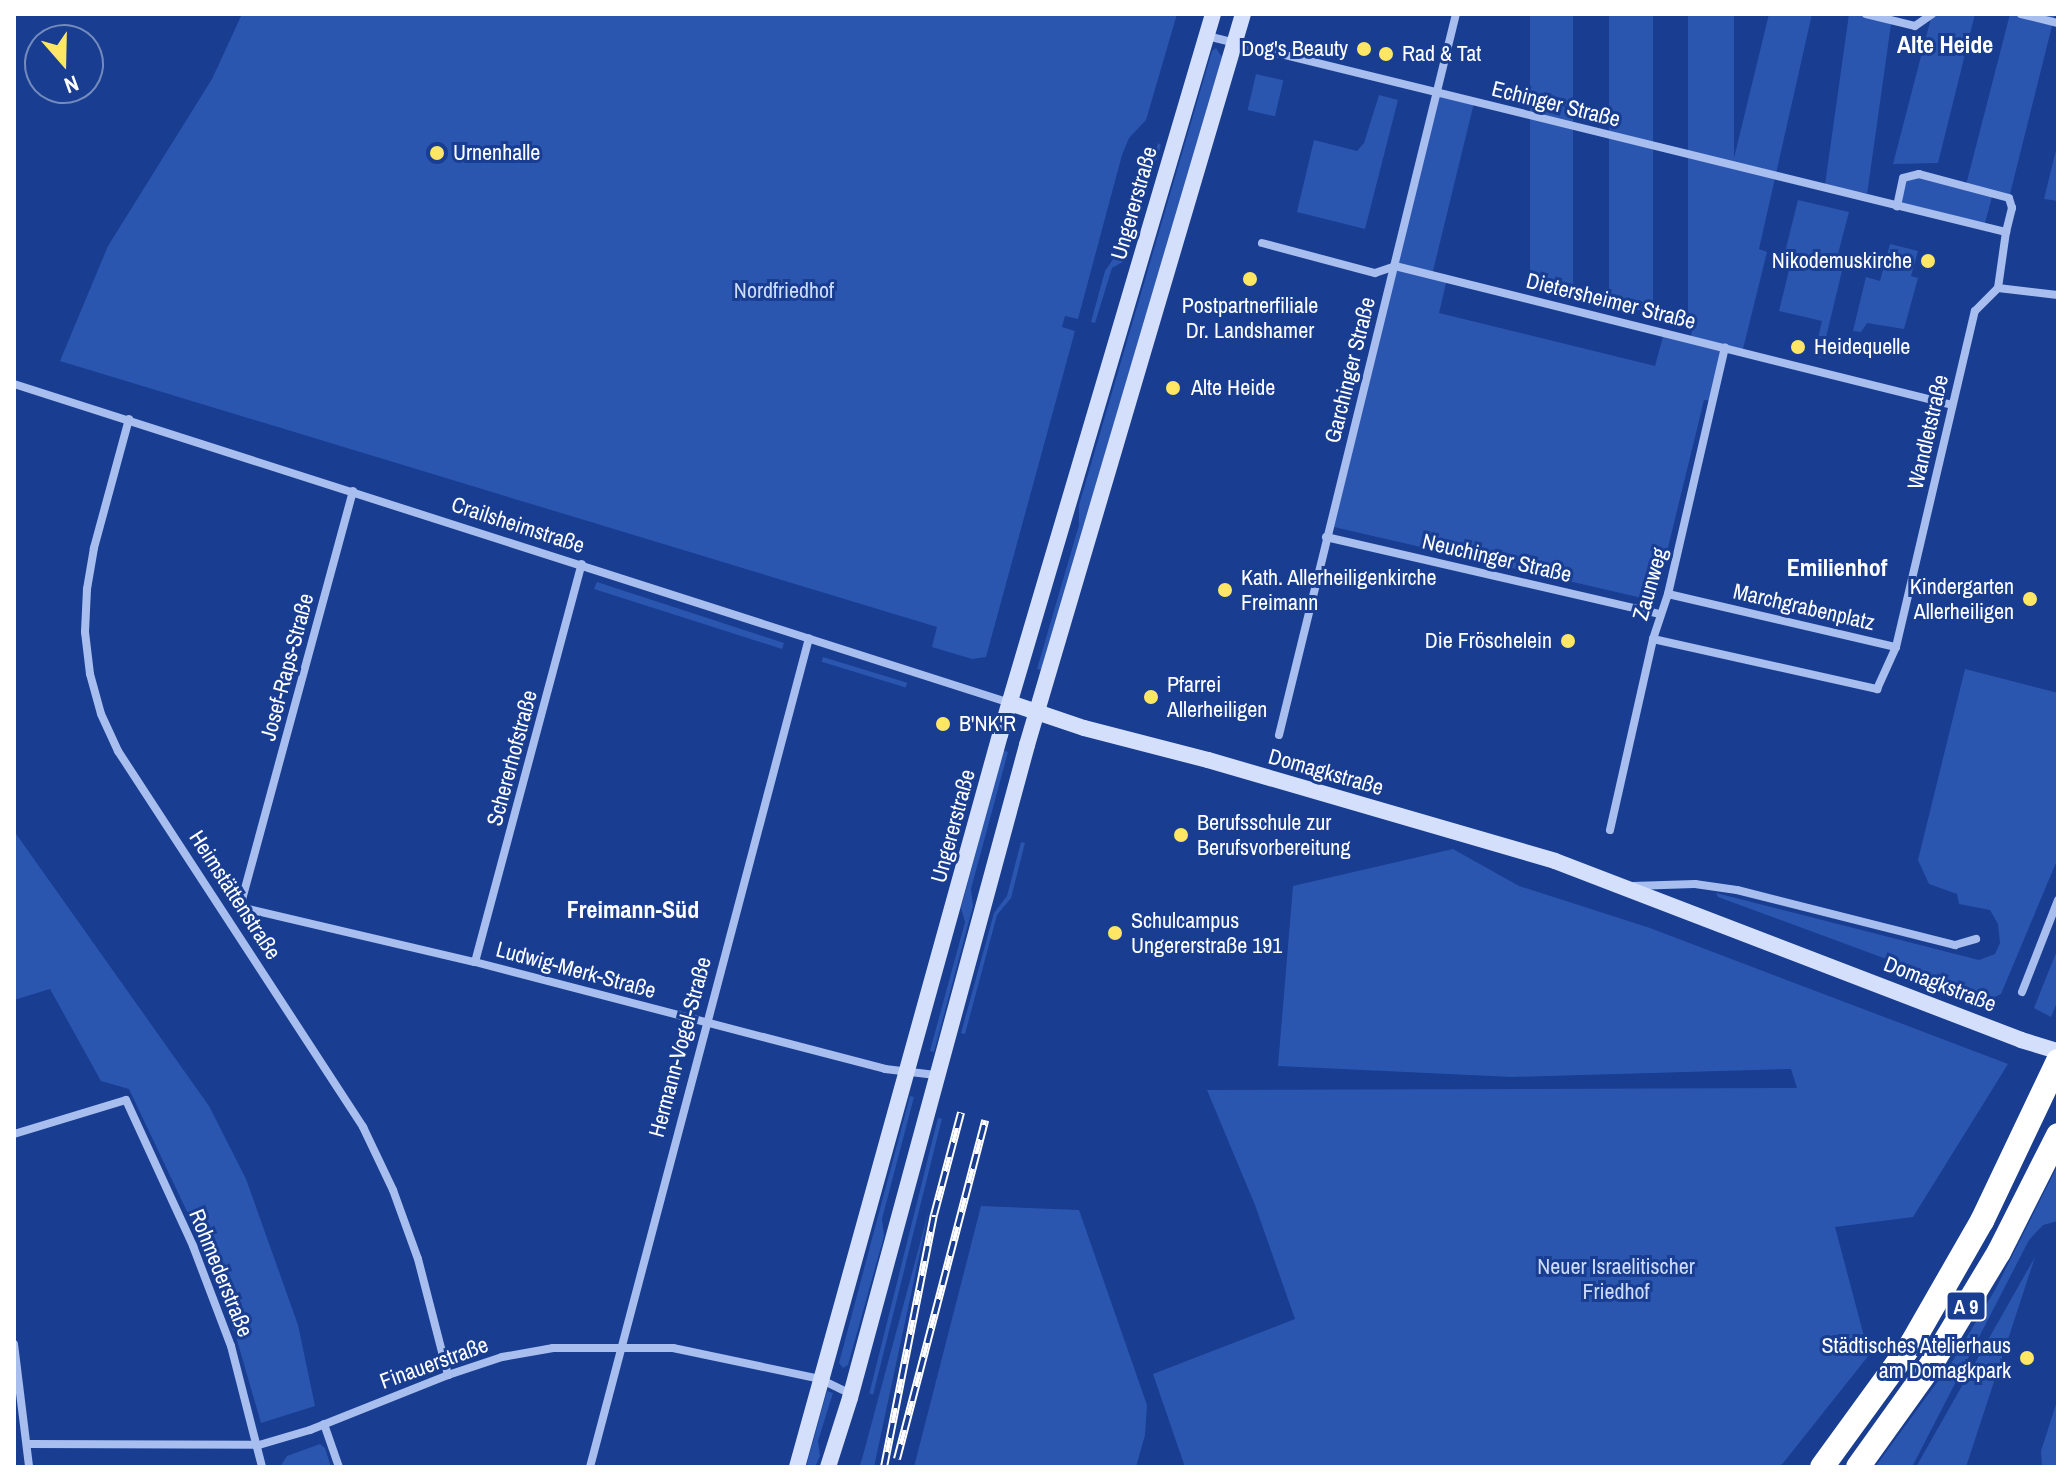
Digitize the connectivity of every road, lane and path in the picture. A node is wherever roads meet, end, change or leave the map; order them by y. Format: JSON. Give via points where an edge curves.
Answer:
{"nodes":[{"id":1,"x":1213,"y":14,"type":"edge"},
{"id":2,"x":1243,"y":14,"type":"edge"},
{"id":3,"x":1456,"y":14,"type":"edge"},
{"id":4,"x":1866,"y":14,"type":"edge"},
{"id":5,"x":1932,"y":14,"type":"edge"},
{"id":6,"x":2021,"y":14,"type":"edge"},
{"id":7,"x":2058,"y":23,"type":"edge"},
{"id":8,"x":1206,"y":36,"type":"junction"},
{"id":9,"x":1234,"y":44,"type":"junction"},
{"id":10,"x":1437,"y":94,"type":"junction"},
{"id":11,"x":1897,"y":206,"type":"junction"},
{"id":12,"x":2006,"y":232,"type":"junction"},
{"id":13,"x":1262,"y":243,"type":"dead end"},
{"id":14,"x":1395,"y":266,"type":"junction"},
{"id":15,"x":1998,"y":288,"type":"junction"},
{"id":16,"x":2058,"y":295,"type":"edge"},
{"id":17,"x":1725,"y":348,"type":"junction"},
{"id":18,"x":14,"y":384,"type":"edge"},
{"id":19,"x":1952,"y":405,"type":"junction"},
{"id":20,"x":129,"y":419,"type":"junction"},
{"id":21,"x":353,"y":491,"type":"junction"},
{"id":22,"x":1326,"y":537,"type":"junction"},
{"id":23,"x":582,"y":564,"type":"junction"},
{"id":24,"x":1668,"y":594,"type":"junction"},
{"id":25,"x":1660,"y":614,"type":"junction"},
{"id":26,"x":809,"y":638,"type":"junction"},
{"id":27,"x":1653,"y":639,"type":"junction"},
{"id":28,"x":1896,"y":647,"type":"junction"},
{"id":29,"x":1010,"y":703,"type":"junction"},
{"id":30,"x":1037,"y":712,"type":"junction"},
{"id":31,"x":1279,"y":735,"type":"dead end"},
{"id":32,"x":1610,"y":830,"type":"dead end"},
{"id":33,"x":1628,"y":887,"type":"junction"},
{"id":34,"x":2058,"y":900,"type":"edge"},
{"id":35,"x":240,"y":907,"type":"junction"},
{"id":36,"x":226,"y":915,"type":"junction"},
{"id":37,"x":1976,"y":939,"type":"dead end"},
{"id":38,"x":475,"y":962,"type":"junction"},
{"id":39,"x":2022,"y":992,"type":"dead end"},
{"id":40,"x":705,"y":1022,"type":"junction"},
{"id":41,"x":2058,"y":1051,"type":"edge"},
{"id":42,"x":2058,"y":1061,"type":"edge"},
{"id":43,"x":909,"y":1073,"type":"junction"},
{"id":44,"x":936,"y":1075,"type":"junction"},
{"id":45,"x":14,"y":1134,"type":"edge"},
{"id":46,"x":2058,"y":1135,"type":"edge"},
{"id":47,"x":14,"y":1344,"type":"edge"},
{"id":48,"x":621,"y":1346,"type":"junction"},
{"id":49,"x":448,"y":1375,"type":"junction"},
{"id":50,"x":820,"y":1379,"type":"junction"},
{"id":51,"x":851,"y":1394,"type":"junction"},
{"id":52,"x":324,"y":1424,"type":"junction"},
{"id":53,"x":29,"y":1444,"type":"junction"},
{"id":54,"x":259,"y":1445,"type":"junction"},
{"id":55,"x":29,"y":1467,"type":"edge"},
{"id":56,"x":262,"y":1467,"type":"edge"},
{"id":57,"x":339,"y":1467,"type":"edge"},
{"id":58,"x":590,"y":1467,"type":"edge"},
{"id":59,"x":797,"y":1467,"type":"edge"},
{"id":60,"x":828,"y":1467,"type":"edge"},
{"id":61,"x":1822,"y":1467,"type":"edge"},
{"id":62,"x":1858,"y":1467,"type":"edge"}],
"edges":[{"from":1,"to":8,"type":"main road","name":"Ungererstraße"},
{"from":2,"to":9,"type":"main road"},
{"from":3,"to":10,"type":"street","name":"Garchinger Straße"},
{"from":4,"to":5,"type":"street","via":[[1915,26]]},
{"from":6,"to":7,"type":"street"},
{"from":8,"to":9,"type":"street","name":"Echinger Straße"},
{"from":8,"to":29,"type":"main road","name":"Ungererstraße"},
{"from":9,"to":10,"type":"street","name":"Echinger Straße"},
{"from":9,"to":30,"type":"main road"},
{"from":10,"to":11,"type":"street","name":"Echinger Straße"},
{"from":10,"to":14,"type":"street","name":"Garchinger Straße"},
{"from":11,"to":12,"type":"street","name":"Echinger Straße"},
{"from":11,"to":12,"type":"street","via":[[1903,178],[1935,177],[2009,198]]},
{"from":12,"to":15,"type":"street"},
{"from":13,"to":14,"type":"street","name":"Dietersheimer Straße","via":[[1375,273]]},
{"from":14,"to":17,"type":"street","name":"Dietersheimer Straße"},
{"from":14,"to":22,"type":"street","name":"Garchinger Straße"},
{"from":15,"to":16,"type":"street"},
{"from":15,"to":19,"type":"street","name":"Wandletstraße","via":[[1975,311]]},
{"from":17,"to":19,"type":"street","name":"Dietersheimer Straße"},
{"from":17,"to":24,"type":"street","name":"Zaunweg"},
{"from":18,"to":20,"type":"street","name":"Crailsheimstraße"},
{"from":19,"to":28,"type":"street","name":"Wandletstraße"},
{"from":20,"to":21,"type":"street","name":"Crailsheimstraße"},
{"from":20,"to":36,"type":"street","name":"Heimstättenstraße","via":[[87,589],[90,674],[118,751]]},
{"from":21,"to":23,"type":"street","name":"Crailsheimstraße"},
{"from":21,"to":35,"type":"street","name":"Josef-Raps-Straße"},
{"from":22,"to":25,"type":"street","name":"Neuchinger Straße"},
{"from":22,"to":31,"type":"street","name":"Garchinger Straße"},
{"from":23,"to":26,"type":"street","name":"Crailsheimstraße"},
{"from":23,"to":38,"type":"street","name":"Schererhofstraße"},
{"from":24,"to":25,"type":"street","name":"Zaunweg"},
{"from":24,"to":28,"type":"street","name":"Marchgrabenplatz"},
{"from":25,"to":27,"type":"street","name":"Zaunweg"},
{"from":26,"to":29,"type":"street","name":"Crailsheimstraße"},
{"from":26,"to":40,"type":"street","name":"Hermann-Vogel-Straße"},
{"from":27,"to":28,"type":"street","name":"Marchgrabenplatz","via":[[1877,689]]},
{"from":27,"to":32,"type":"street","name":"Zaunweg"},
{"from":29,"to":30,"type":"main road","name":"Domagkstraße"},
{"from":29,"to":43,"type":"main road","name":"Ungererstraße"},
{"from":30,"to":33,"type":"main road","name":"Domagkstraße","via":[[1512,847]]},
{"from":30,"to":44,"type":"main road"},
{"from":33,"to":37,"type":"street","name":"Domagkstraße","via":[[1695,884],[1737,890],[1955,945]]},
{"from":33,"to":41,"type":"main road","name":"Domagkstraße"},
{"from":34,"to":39,"type":"street"},
{"from":35,"to":36,"type":"street"},
{"from":35,"to":38,"type":"street","name":"Ludwig-Merk-Straße"},
{"from":36,"to":49,"type":"street","name":"Heimstättenstraße","via":[[350,1105],[393,1190],[418,1259]]},
{"from":38,"to":40,"type":"street","name":"Ludwig-Merk-Straße"},
{"from":40,"to":43,"type":"street","name":"Ludwig-Merk-Straße"},
{"from":40,"to":48,"type":"street","name":"Hermann-Vogel-Straße"},
{"from":42,"to":61,"type":"highway","number":"A 9","via":[[1982,1221],[1912,1343]]},
{"from":43,"to":44,"type":"street","name":"Ludwig-Merk-Straße"},
{"from":43,"to":50,"type":"main road","name":"Ungererstraße"},
{"from":44,"to":51,"type":"main road"},
{"from":45,"to":54,"type":"street","name":"Rohmederstraße","via":[[126,1100],[193,1246],[231,1346]]},
{"from":46,"to":62,"type":"highway","number":"A 9","via":[[1999,1252],[1929,1368]]},
{"from":47,"to":53,"type":"street"},
{"from":48,"to":49,"type":"street","name":"Finauerstraße","via":[[553,1348]]},
{"from":48,"to":50,"type":"street","name":"Finauerstraße","via":[[673,1348]]},
{"from":48,"to":58,"type":"street","name":"Hermann-Vogel-Straße"},
{"from":49,"to":52,"type":"street","name":"Finauerstraße"},
{"from":50,"to":51,"type":"street","name":"Finauerstraße"},
{"from":50,"to":59,"type":"main road","name":"Ungererstraße"},
{"from":51,"to":60,"type":"main road"},
{"from":52,"to":54,"type":"street","name":"Finauerstraße"},
{"from":52,"to":57,"type":"street"},
{"from":53,"to":54,"type":"street","name":"Finauerstraße"},
{"from":53,"to":55,"type":"street"},
{"from":54,"to":56,"type":"street","name":"Rohmederstraße"}]}
